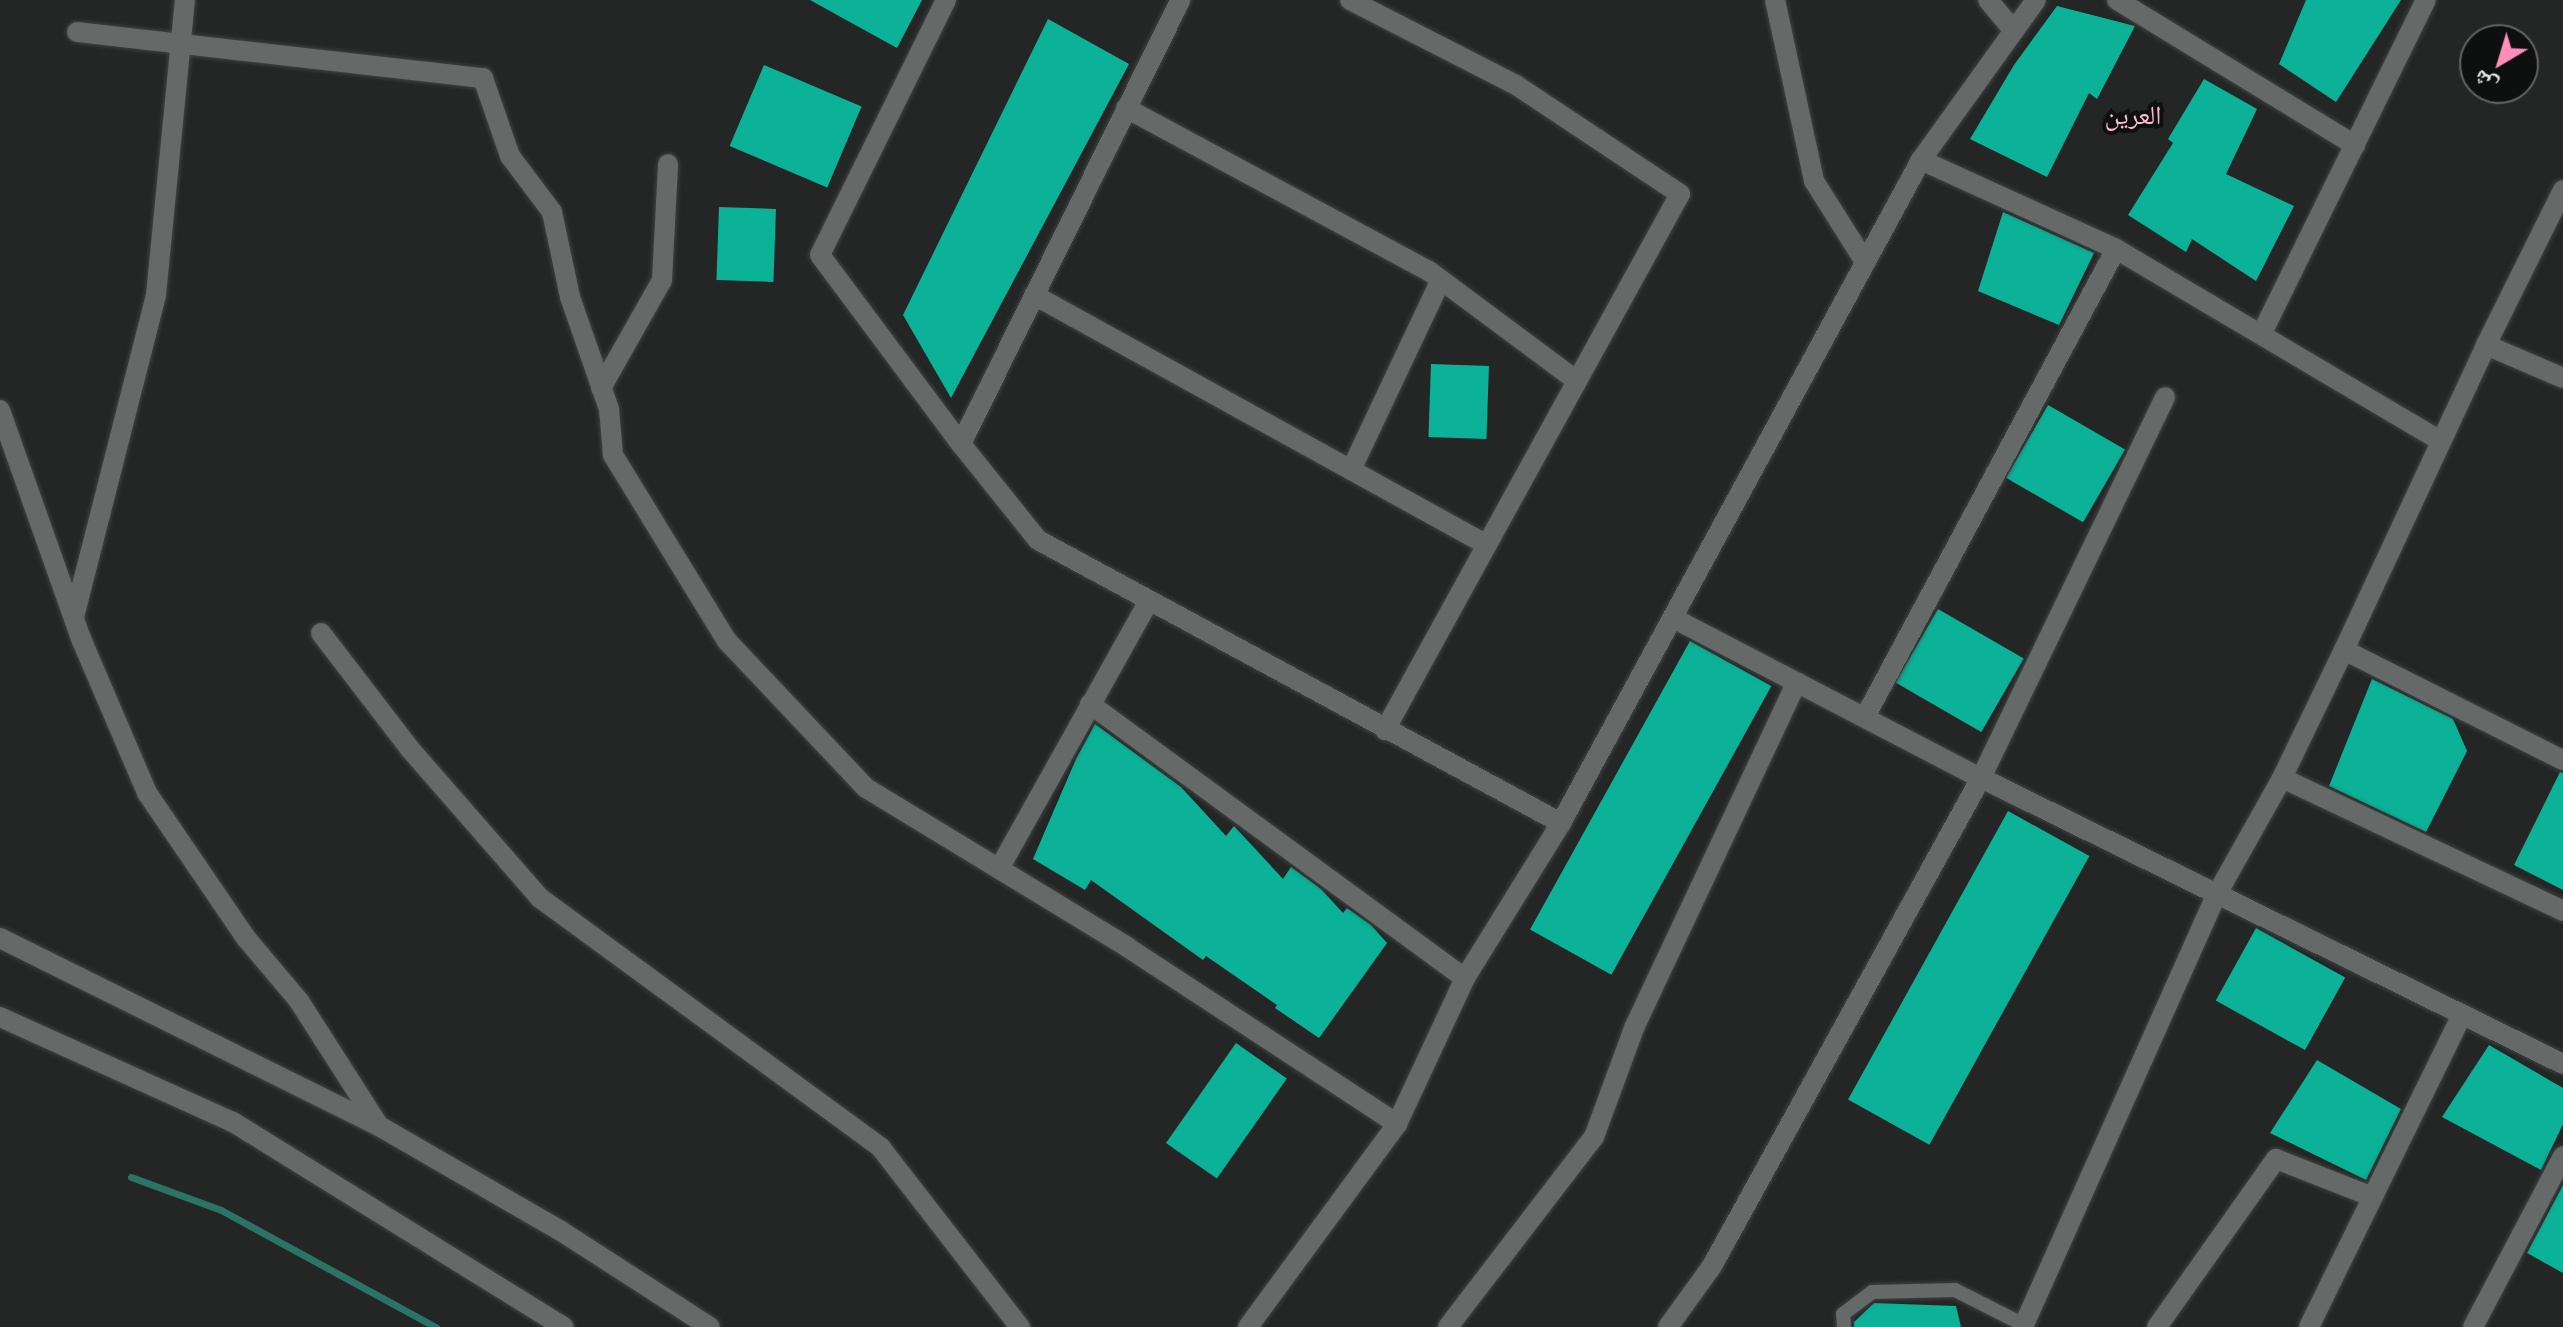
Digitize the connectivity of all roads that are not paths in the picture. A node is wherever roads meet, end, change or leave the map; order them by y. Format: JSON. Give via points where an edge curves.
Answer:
{"nodes":[{"id":1,"x":185,"y":0,"type":"edge"},
{"id":2,"x":946,"y":0,"type":"edge"},
{"id":3,"x":1180,"y":0,"type":"edge"},
{"id":4,"x":1350,"y":0,"type":"edge"},
{"id":5,"x":1775,"y":0,"type":"edge"},
{"id":6,"x":1988,"y":0,"type":"edge"},
{"id":7,"x":2036,"y":0,"type":"edge"},
{"id":8,"x":2117,"y":0,"type":"edge"},
{"id":9,"x":2426,"y":0,"type":"edge"},
{"id":10,"x":1382,"y":7,"type":"edge"},
{"id":11,"x":2014,"y":31,"type":"junction"},
{"id":12,"x":77,"y":32,"type":"dead end"},
{"id":13,"x":180,"y":44,"type":"junction"},
{"id":14,"x":1126,"y":108,"type":"junction"},
{"id":15,"x":2355,"y":145,"type":"junction"},
{"id":16,"x":1921,"y":160,"type":"junction"},
{"id":17,"x":668,"y":164,"type":"dead end"},
{"id":18,"x":2563,"y":190,"type":"edge"},
{"id":19,"x":2116,"y":249,"type":"junction"},
{"id":20,"x":1865,"y":262,"type":"junction"},
{"id":21,"x":1441,"y":280,"type":"junction"},
{"id":22,"x":1034,"y":295,"type":"junction"},
{"id":23,"x":2262,"y":333,"type":"junction"},
{"id":24,"x":2486,"y":345,"type":"junction"},
{"id":25,"x":2563,"y":378,"type":"edge"},
{"id":26,"x":1577,"y":381,"type":"junction"},
{"id":27,"x":601,"y":388,"type":"junction"},
{"id":28,"x":2165,"y":397,"type":"dead end"},
{"id":29,"x":0,"y":410,"type":"edge"},
{"id":30,"x":2441,"y":441,"type":"junction"},
{"id":31,"x":961,"y":444,"type":"junction"},
{"id":32,"x":1351,"y":470,"type":"junction"},
{"id":33,"x":1487,"y":545,"type":"junction"},
{"id":34,"x":1149,"y":601,"type":"junction"},
{"id":35,"x":74,"y":617,"type":"junction"},
{"id":36,"x":1673,"y":618,"type":"junction"},
{"id":37,"x":321,"y":633,"type":"dead end"},
{"id":38,"x":2344,"y":650,"type":"junction"},
{"id":39,"x":1797,"y":682,"type":"junction"},
{"id":40,"x":1090,"y":704,"type":"junction"},
{"id":41,"x":1865,"y":717,"type":"junction"},
{"id":42,"x":1385,"y":730,"type":"junction"},
{"id":43,"x":2563,"y":760,"type":"edge"},
{"id":44,"x":1981,"y":778,"type":"junction"},
{"id":45,"x":2282,"y":778,"type":"junction"},
{"id":46,"x":1561,"y":823,"type":"junction"},
{"id":47,"x":999,"y":869,"type":"junction"},
{"id":48,"x":2217,"y":894,"type":"junction"},
{"id":49,"x":2563,"y":911,"type":"edge"},
{"id":50,"x":0,"y":938,"type":"edge"},
{"id":51,"x":1465,"y":978,"type":"junction"},
{"id":52,"x":2462,"y":1014,"type":"junction"},
{"id":53,"x":0,"y":1017,"type":"edge"},
{"id":54,"x":2563,"y":1064,"type":"edge"},
{"id":55,"x":1397,"y":1124,"type":"junction"},
{"id":56,"x":379,"y":1126,"type":"junction"},
{"id":57,"x":2563,"y":1156,"type":"edge"},
{"id":58,"x":2373,"y":1197,"type":"junction"},
{"id":59,"x":2023,"y":1326,"type":"edge"},
{"id":60,"x":564,"y":1327,"type":"edge"},
{"id":61,"x":710,"y":1327,"type":"edge"},
{"id":62,"x":1020,"y":1327,"type":"edge"},
{"id":63,"x":1248,"y":1327,"type":"edge"},
{"id":64,"x":1448,"y":1327,"type":"edge"},
{"id":65,"x":1668,"y":1327,"type":"edge"},
{"id":66,"x":1844,"y":1327,"type":"edge"},
{"id":67,"x":2157,"y":1327,"type":"edge"},
{"id":68,"x":2309,"y":1327,"type":"edge"},
{"id":69,"x":2473,"y":1327,"type":"edge"}],
"edges":[{"from":1,"to":13,"type":"street"},
{"from":2,"to":31,"type":"street","via":[[820,255]]},
{"from":3,"to":14,"type":"street"},
{"from":4,"to":10,"type":"street"},
{"from":5,"to":20,"type":"street","via":[[1814,181]]},
{"from":6,"to":11,"type":"street"},
{"from":7,"to":11,"type":"street"},
{"from":8,"to":15,"type":"street"},
{"from":9,"to":15,"type":"street"},
{"from":10,"to":26,"type":"street","via":[[1516,85],[1680,194]]},
{"from":11,"to":16,"type":"street"},
{"from":12,"to":13,"type":"street"},
{"from":13,"to":27,"type":"street","via":[[483,78],[510,156],[552,212],[570,297]]},
{"from":13,"to":35,"type":"street","via":[[156,295]]},
{"from":14,"to":21,"type":"street"},
{"from":14,"to":22,"type":"street"},
{"from":15,"to":23,"type":"street"},
{"from":16,"to":19,"type":"street"},
{"from":16,"to":20,"type":"street"},
{"from":17,"to":27,"type":"street","via":[[662,280]]},
{"from":18,"to":24,"type":"street"},
{"from":19,"to":23,"type":"street"},
{"from":19,"to":41,"type":"street"},
{"from":20,"to":36,"type":"street"},
{"from":21,"to":26,"type":"street"},
{"from":21,"to":32,"type":"street"},
{"from":22,"to":31,"type":"street"},
{"from":22,"to":32,"type":"street"},
{"from":23,"to":30,"type":"street"},
{"from":24,"to":25,"type":"street"},
{"from":24,"to":30,"type":"street"},
{"from":26,"to":33,"type":"street"},
{"from":27,"to":47,"type":"street","via":[[609,409],[613,455],[727,641],[866,788]]},
{"from":28,"to":44,"type":"street"},
{"from":29,"to":35,"type":"street"},
{"from":30,"to":38,"type":"street"},
{"from":31,"to":34,"type":"street","via":[[1038,540]]},
{"from":32,"to":33,"type":"street"},
{"from":33,"to":42,"type":"street"},
{"from":34,"to":40,"type":"street"},
{"from":34,"to":42,"type":"street"},
{"from":35,"to":56,"type":"street","via":[[147,793],[246,938],[299,1001]]},
{"from":36,"to":39,"type":"street"},
{"from":36,"to":46,"type":"street"},
{"from":37,"to":62,"type":"street","via":[[410,749],[540,898],[881,1148]]},
{"from":38,"to":43,"type":"street"},
{"from":38,"to":45,"type":"street"},
{"from":39,"to":41,"type":"street"},
{"from":39,"to":64,"type":"street","via":[[1634,1028],[1594,1137]]},
{"from":40,"to":47,"type":"street"},
{"from":40,"to":51,"type":"street"},
{"from":41,"to":44,"type":"street"},
{"from":42,"to":46,"type":"street"},
{"from":44,"to":48,"type":"street"},
{"from":44,"to":65,"type":"street","via":[[1712,1266]]},
{"from":45,"to":48,"type":"street"},
{"from":45,"to":49,"type":"street"},
{"from":46,"to":51,"type":"street"},
{"from":47,"to":55,"type":"street"},
{"from":48,"to":52,"type":"street"},
{"from":48,"to":59,"type":"street"},
{"from":50,"to":56,"type":"street"},
{"from":51,"to":55,"type":"street"},
{"from":52,"to":54,"type":"street"},
{"from":52,"to":58,"type":"street"},
{"from":53,"to":60,"type":"street","via":[[233,1122]]},
{"from":55,"to":63,"type":"street"},
{"from":56,"to":61,"type":"street","via":[[561,1231]]},
{"from":57,"to":69,"type":"street"},
{"from":58,"to":67,"type":"street","via":[[2276,1159]]},
{"from":58,"to":68,"type":"street"},
{"from":59,"to":66,"type":"lane","via":[[1955,1290],[1872,1292],[1843,1314]]}]}
